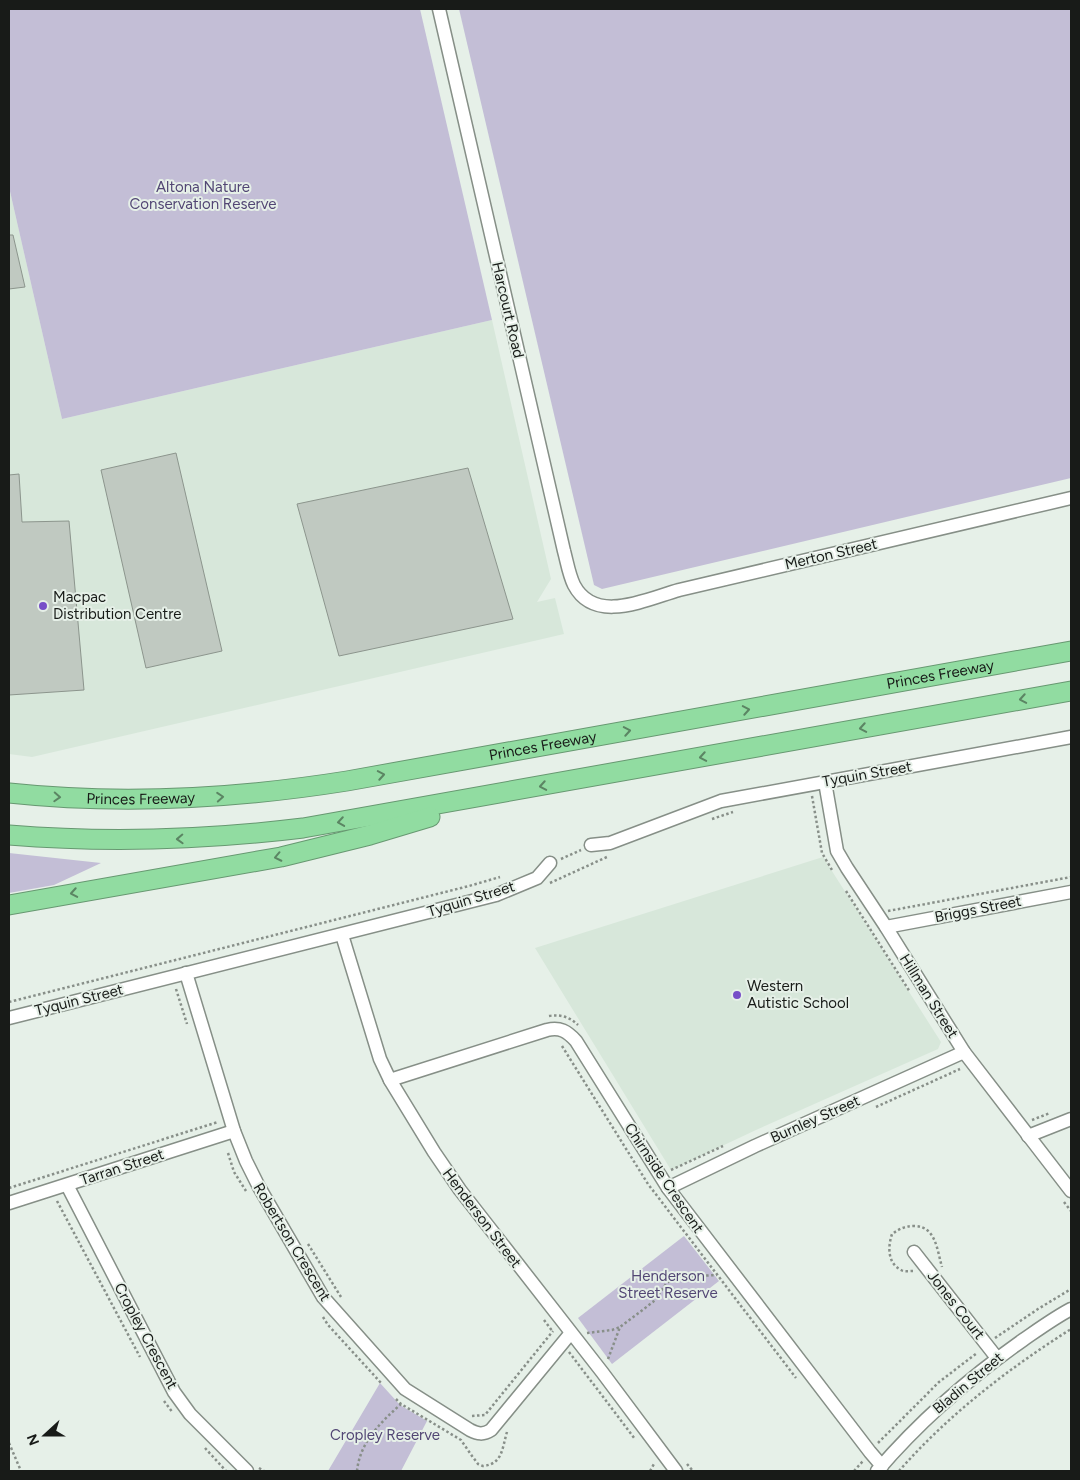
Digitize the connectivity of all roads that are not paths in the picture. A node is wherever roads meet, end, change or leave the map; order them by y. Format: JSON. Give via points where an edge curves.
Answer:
{"nodes":[{"id":1,"x":439,"y":9,"type":"edge"},
{"id":2,"x":1071,"y":498,"type":"edge"},
{"id":3,"x":592,"y":604,"type":"joint"},
{"id":4,"x":1071,"y":651,"type":"edge"},
{"id":5,"x":1071,"y":691,"type":"edge"},
{"id":6,"x":1071,"y":737,"type":"edge"},
{"id":7,"x":825,"y":782,"type":"junction"},
{"id":8,"x":510,"y":792,"type":"junction"},
{"id":9,"x":9,"y":793,"type":"edge"},
{"id":10,"x":9,"y":835,"type":"edge"},
{"id":11,"x":591,"y":845,"type":"road end"},
{"id":12,"x":550,"y":863,"type":"road end"},
{"id":13,"x":1071,"y":892,"type":"edge"},
{"id":14,"x":9,"y":905,"type":"edge"},
{"id":15,"x":891,"y":926,"type":"junction"},
{"id":16,"x":342,"y":935,"type":"junction"},
{"id":17,"x":186,"y":973,"type":"junction"},
{"id":18,"x":9,"y":1018,"type":"edge"},
{"id":19,"x":964,"y":1052,"type":"junction"},
{"id":20,"x":390,"y":1080,"type":"junction"},
{"id":21,"x":1071,"y":1118,"type":"edge"},
{"id":22,"x":228,"y":1133,"type":"junction"},
{"id":23,"x":1028,"y":1136,"type":"junction"},
{"id":24,"x":67,"y":1185,"type":"junction"},
{"id":25,"x":668,"y":1188,"type":"junction"},
{"id":26,"x":1071,"y":1191,"type":"edge"},
{"id":27,"x":9,"y":1203,"type":"edge"},
{"id":28,"x":914,"y":1252,"type":"dead end"},
{"id":29,"x":1071,"y":1309,"type":"edge"},
{"id":30,"x":570,"y":1334,"type":"junction"},
{"id":31,"x":997,"y":1358,"type":"junction"},
{"id":32,"x":879,"y":1468,"type":"edge"},
{"id":33,"x":670,"y":1469,"type":"edge"},
{"id":34,"x":247,"y":1471,"type":"edge"}],
"edges":[{"from":1,"to":3,"type":"street","name":"Harcourt Road","via":[[564,551],[573,584]]},
{"from":2,"to":3,"type":"street","name":"Merton Street","via":[[679,590],[616,608]]},
{"from":9,"to":4,"type":"highway","name":"Princes Freeway","one_way":true,"via":[[86,799],[161,799],[282,791]]},
{"from":5,"to":8,"type":"highway","one_way":true},
{"from":6,"to":7,"type":"street","name":"Tyquin Street"},
{"from":7,"to":11,"type":"street","name":"Tyquin Street","via":[[721,801],[610,843]]},
{"from":7,"to":15,"type":"street","name":"Hillman Street","via":[[837,851]]},
{"from":8,"to":10,"type":"highway","one_way":true,"via":[[335,823],[238,835],[117,840]]},
{"from":8,"to":14,"type":"highway","one_way":true,"via":[[370,835],[281,857]]},
{"from":12,"to":16,"type":"street","name":"Tyquin Street","via":[[537,878],[496,895]]},
{"from":13,"to":15,"type":"street","name":"Briggs Street"},
{"from":15,"to":19,"type":"street","name":"Hillman Street"},
{"from":16,"to":17,"type":"street","name":"Tyquin Street"},
{"from":16,"to":20,"type":"street","name":"Henderson Street"},
{"from":17,"to":18,"type":"street","name":"Tyquin Street"},
{"from":17,"to":22,"type":"street","name":"Robertson Crescent"},
{"from":19,"to":23,"type":"street","name":"Hillman Street"},
{"from":19,"to":25,"type":"street","name":"Burnley Street"},
{"from":20,"to":25,"type":"street","name":"Chirnside Crescent","via":[[546,1030],[564,1030],[576,1041]]},
{"from":20,"to":30,"type":"street","name":"Henderson Street","via":[[448,1172]]},
{"from":21,"to":23,"type":"street"},
{"from":22,"to":24,"type":"street","name":"Tarran Street"},
{"from":22,"to":30,"type":"street","name":"Robertson Crescent","via":[[323,1298],[405,1389],[470,1430],[478,1434],[491,1430]]},
{"from":23,"to":26,"type":"street","name":"Hillman Street"},
{"from":24,"to":27,"type":"street","name":"Tarran Street"},
{"from":24,"to":34,"type":"street","name":"Cropley Crescent","via":[[174,1392],[190,1414]]},
{"from":25,"to":32,"type":"street","name":"Chirnside Crescent"},
{"from":28,"to":31,"type":"street","name":"Jones Court"},
{"from":29,"to":31,"type":"street","name":"Bladin Street"},
{"from":30,"to":33,"type":"street","name":"Henderson Street","via":[[602,1372]]},
{"from":31,"to":32,"type":"street","name":"Bladin Street","via":[[936,1409]]}]}
